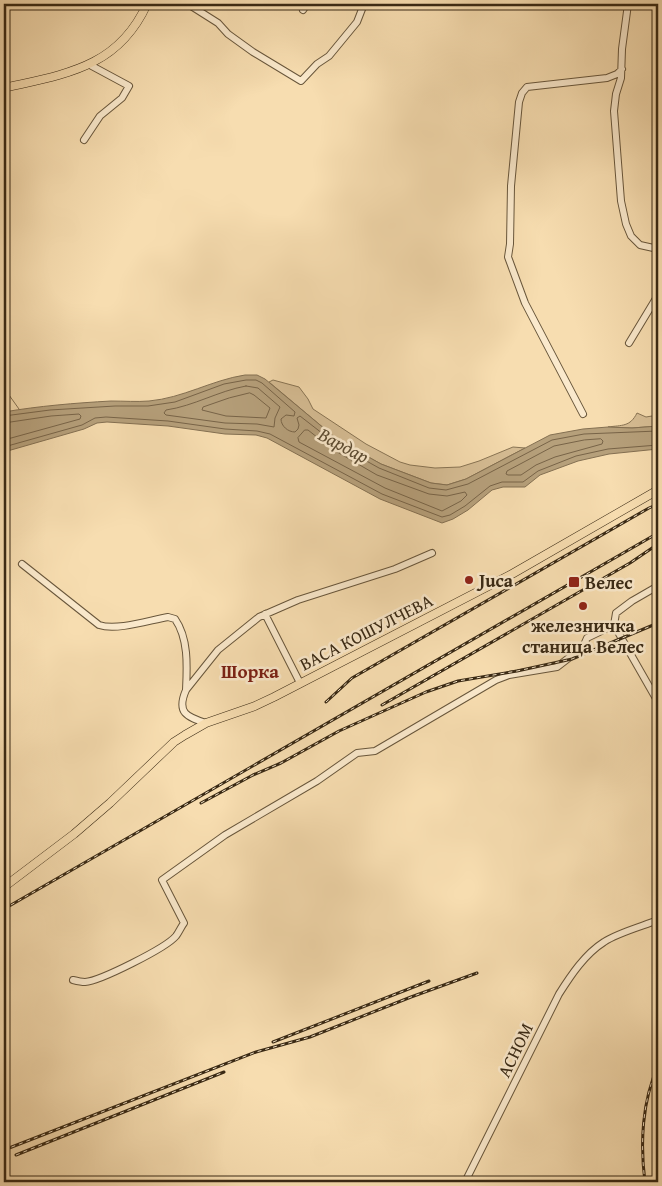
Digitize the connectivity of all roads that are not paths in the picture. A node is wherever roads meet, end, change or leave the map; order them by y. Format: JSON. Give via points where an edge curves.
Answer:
{"nodes":[{"id":1,"x":188,"y":4,"type":"edge"},
{"id":2,"x":364,"y":4,"type":"edge"},
{"id":3,"x":628,"y":4,"type":"edge"},
{"id":4,"x":144,"y":5,"type":"edge"},
{"id":5,"x":90,"y":65,"type":"junction"},
{"id":6,"x":622,"y":69,"type":"junction"},
{"id":7,"x":4,"y":88,"type":"edge"},
{"id":8,"x":84,"y":140,"type":"dead end"},
{"id":9,"x":658,"y":249,"type":"edge"},
{"id":10,"x":658,"y":295,"type":"edge"},
{"id":11,"x":628,"y":343,"type":"dead end"},
{"id":12,"x":583,"y":414,"type":"dead end"},
{"id":13,"x":658,"y":490,"type":"edge"},
{"id":14,"x":432,"y":553,"type":"dead end"},
{"id":15,"x":22,"y":564,"type":"dead end"},
{"id":16,"x":658,"y":586,"type":"edge"},
{"id":17,"x":265,"y":614,"type":"junction"},
{"id":18,"x":614,"y":625,"type":"junction"},
{"id":19,"x":300,"y":683,"type":"junction"},
{"id":20,"x":186,"y":690,"type":"junction"},
{"id":21,"x":658,"y":702,"type":"edge"},
{"id":22,"x":206,"y":723,"type":"junction"},
{"id":23,"x":4,"y":887,"type":"edge"},
{"id":24,"x":658,"y":920,"type":"edge"},
{"id":25,"x":73,"y":980,"type":"dead end"},
{"id":26,"x":465,"y":1182,"type":"edge"}],
"edges":[{"from":1,"to":2,"type":"street","via":[[218,23],[253,52],[301,82],[329,56],[359,18]]},
{"from":3,"to":6,"type":"street"},
{"from":4,"to":5,"type":"main road","via":[[122,42]]},
{"from":5,"to":7,"type":"main road"},
{"from":5,"to":8,"type":"street","via":[[129,86],[122,98],[100,116]]},
{"from":6,"to":9,"type":"street","via":[[614,110],[621,201],[631,236],[640,245]]},
{"from":6,"to":12,"type":"street","via":[[607,78],[527,87],[519,102],[508,258],[526,303]]},
{"from":10,"to":11,"type":"street"},
{"from":13,"to":19,"type":"main road","name":"ВАСА КОШУЛЧЕВА","via":[[512,574]]},
{"from":14,"to":17,"type":"street"},
{"from":15,"to":20,"type":"street","via":[[103,627],[168,617],[175,619],[185,644]]},
{"from":16,"to":18,"type":"street","via":[[616,613]]},
{"from":17,"to":19,"type":"street"},
{"from":17,"to":20,"type":"street","via":[[218,650]]},
{"from":18,"to":21,"type":"street"},
{"from":18,"to":25,"type":"street","via":[[586,638],[583,647],[557,667],[496,680],[375,751],[357,754],[224,836],[162,880],[184,923],[175,937],[140,960],[85,982]]},
{"from":19,"to":22,"type":"main road","name":"ВАСА КОШУЛЧЕВА","via":[[255,706]]},
{"from":20,"to":22,"type":"street","via":[[182,706],[185,714]]},
{"from":22,"to":23,"type":"main road","name":"ВАСА КОШУЛЧЕВА","via":[[174,742],[74,834]]},
{"from":24,"to":26,"type":"street","name":"АСНОМ","via":[[605,941],[586,957],[559,994]]}]}
